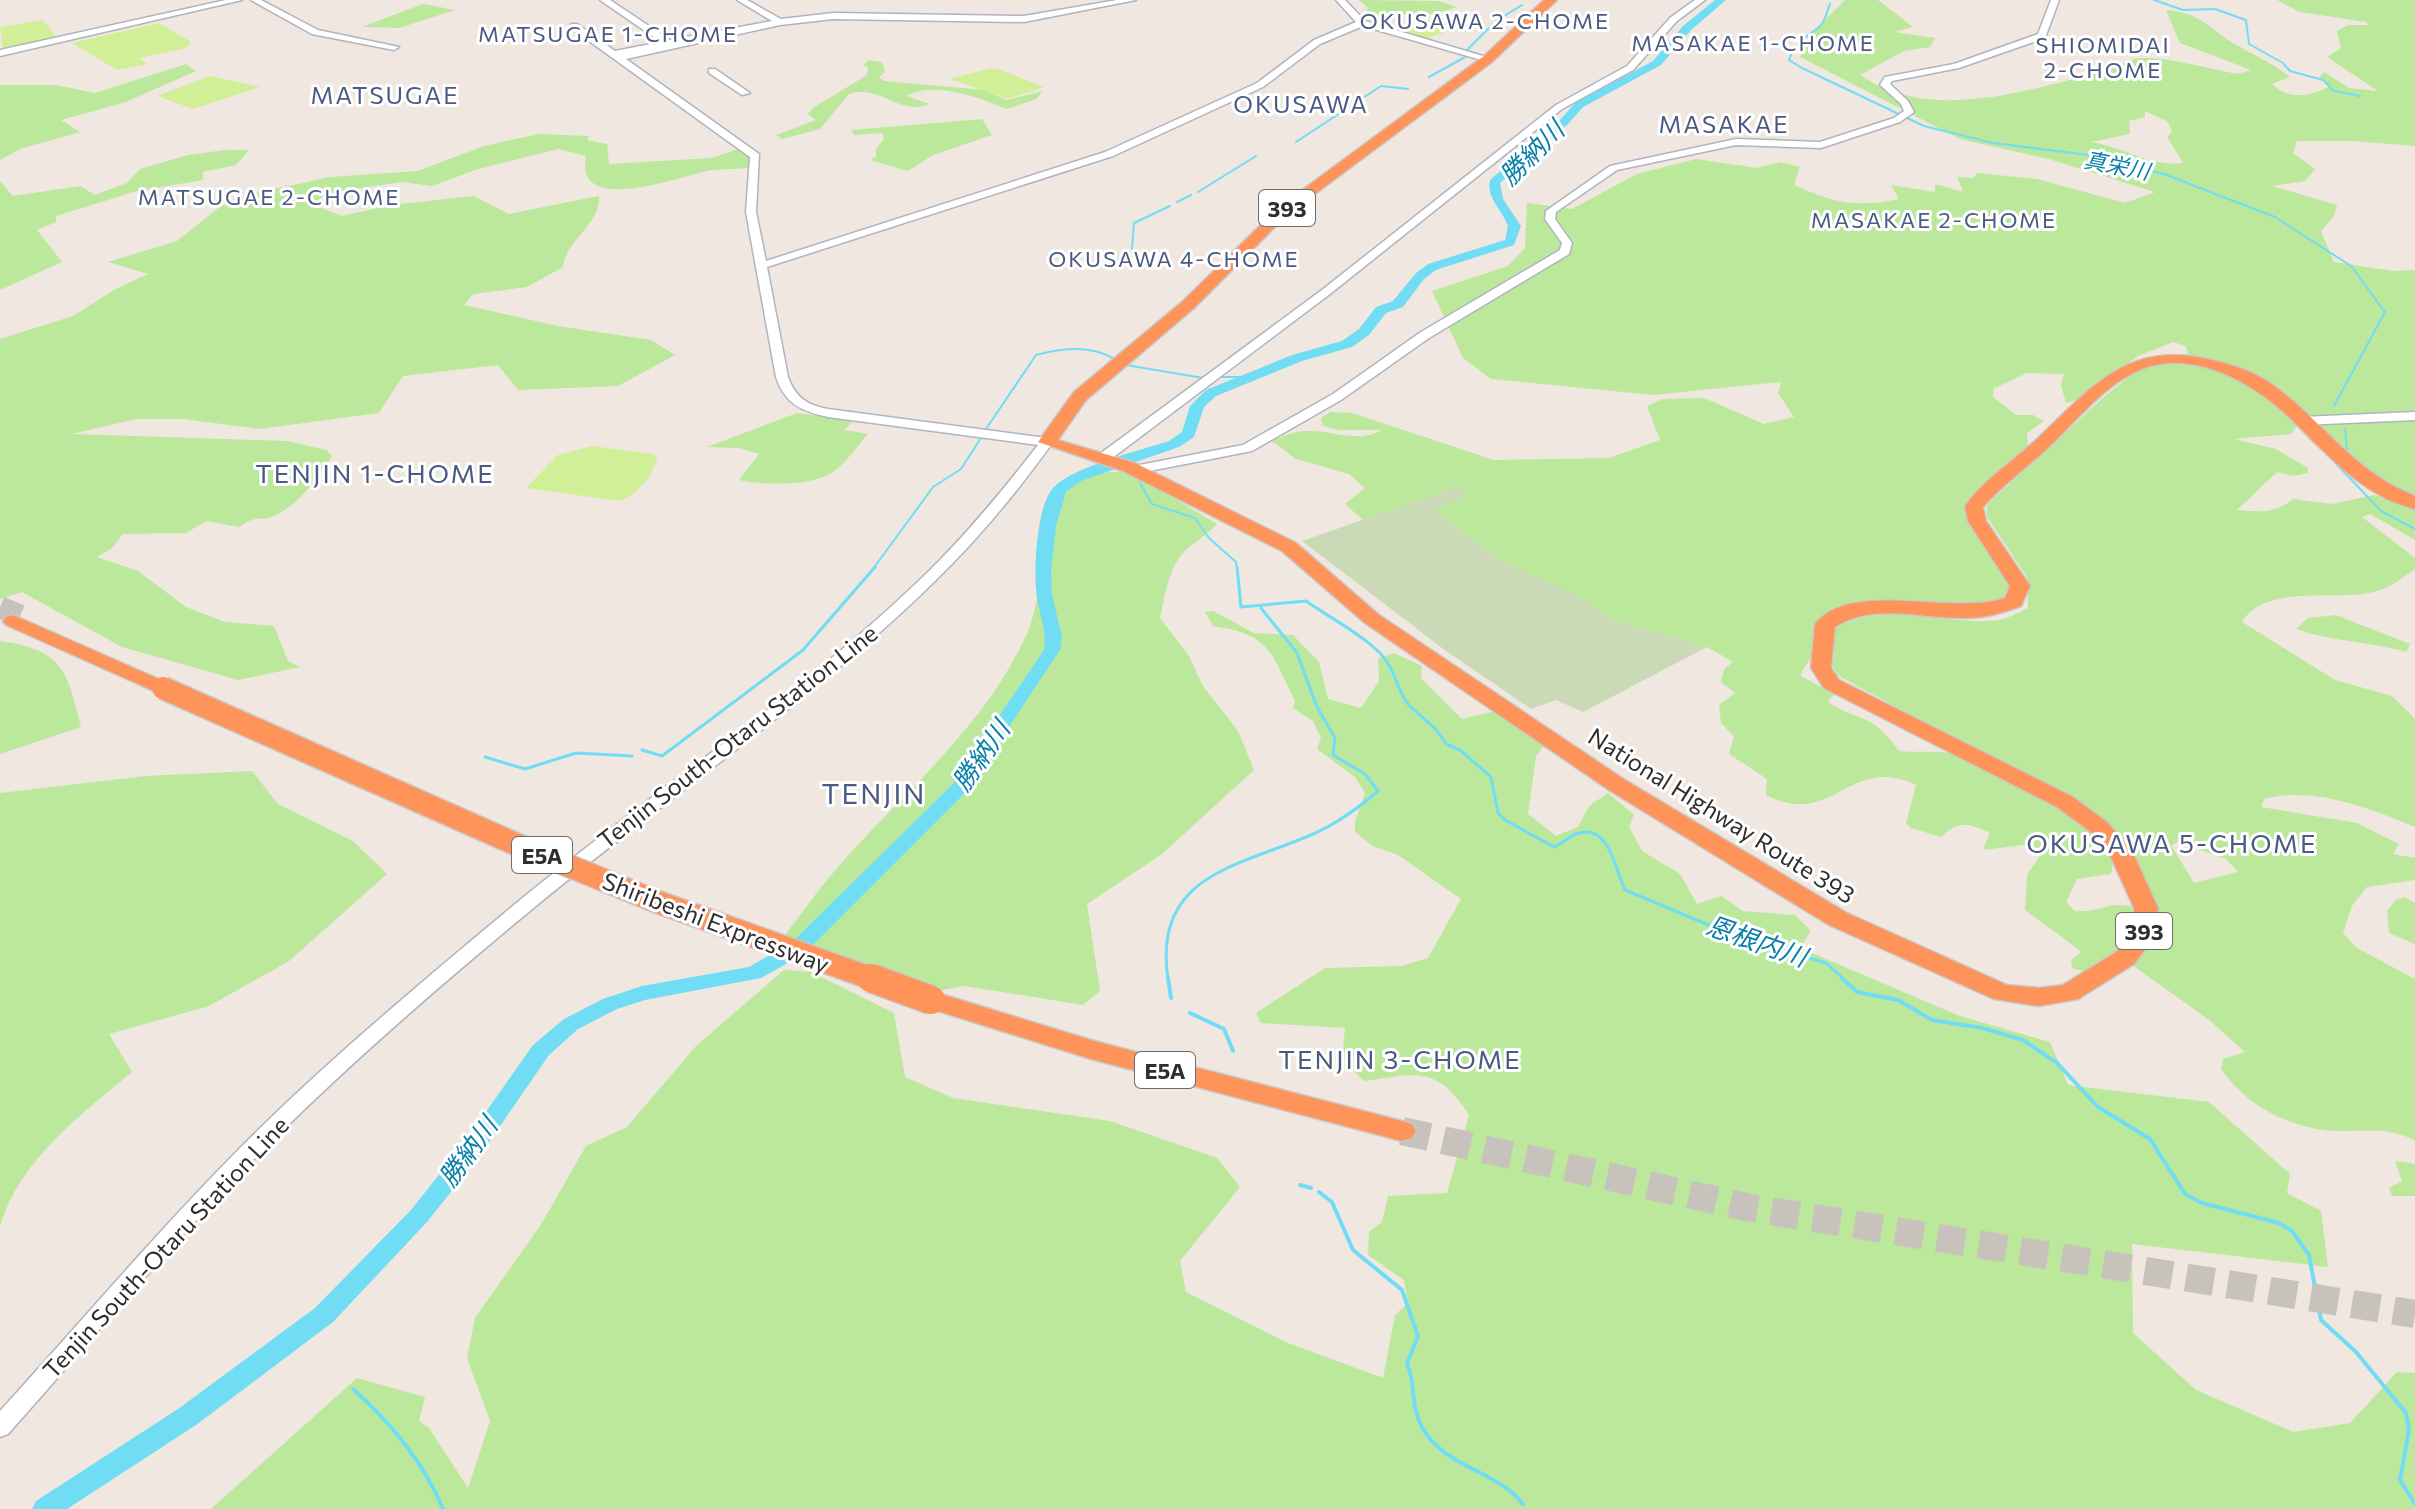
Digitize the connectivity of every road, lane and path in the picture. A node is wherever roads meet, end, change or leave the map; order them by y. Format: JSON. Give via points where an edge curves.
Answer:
{"nodes":[{"id":1,"x":238,"y":0,"type":"edge"},
{"id":2,"x":255,"y":0,"type":"edge"},
{"id":3,"x":604,"y":0,"type":"edge"},
{"id":4,"x":741,"y":0,"type":"edge"},
{"id":5,"x":1132,"y":0,"type":"edge"},
{"id":6,"x":1340,"y":0,"type":"edge"},
{"id":7,"x":1551,"y":0,"type":"edge"},
{"id":8,"x":1701,"y":0,"type":"edge"},
{"id":9,"x":2055,"y":0,"type":"edge"},
{"id":10,"x":780,"y":22,"type":"junction"},
{"id":11,"x":1362,"y":23,"type":"junction"},
{"id":12,"x":574,"y":26,"type":"dead end"},
{"id":13,"x":672,"y":45,"type":"junction"},
{"id":14,"x":394,"y":47,"type":"dead end"},
{"id":15,"x":0,"y":53,"type":"edge"},
{"id":16,"x":616,"y":56,"type":"junction"},
{"id":17,"x":1488,"y":59,"type":"junction"},
{"id":18,"x":712,"y":71,"type":"dead end"},
{"id":19,"x":745,"y":93,"type":"dead end"},
{"id":20,"x":760,"y":266,"type":"junction"},
{"id":21,"x":2415,"y":416,"type":"edge"},
{"id":22,"x":2302,"y":421,"type":"junction"},
{"id":23,"x":1047,"y":442,"type":"junction"},
{"id":24,"x":1104,"y":459,"type":"junction"},
{"id":25,"x":1131,"y":468,"type":"junction"},
{"id":26,"x":2415,"y":503,"type":"edge"},
{"id":27,"x":17,"y":619,"type":"tunnel mouth"},
{"id":28,"x":1402,"y":1129,"type":"tunnel mouth"},
{"id":29,"x":0,"y":1427,"type":"edge"}],
"edges":[{"from":1,"to":15,"type":"street"},
{"from":2,"to":14,"type":"street","via":[[315,32]]},
{"from":3,"to":13,"type":"street"},
{"from":4,"to":10,"type":"street"},
{"from":5,"to":10,"type":"street","via":[[1024,19],[833,16]]},
{"from":6,"to":11,"type":"street"},
{"from":7,"to":17,"type":"highway","number":"393"},
{"from":8,"to":24,"type":"street","via":[[1674,19],[1630,68],[1559,107]]},
{"from":9,"to":25,"type":"street","via":[[2042,36],[1956,66],[1888,79],[1885,85],[1905,103],[1906,115],[1821,145],[1736,142],[1614,168],[1551,211],[1550,219],[1567,243],[1565,252],[1425,335],[1337,397],[1247,448]]},
{"from":10,"to":13,"type":"street"},
{"from":11,"to":17,"type":"street"},
{"from":11,"to":20,"type":"street","via":[[1317,42],[1260,85],[1109,154]]},
{"from":12,"to":16,"type":"street"},
{"from":13,"to":16,"type":"street"},
{"from":16,"to":20,"type":"street","via":[[753,153],[751,212]]},
{"from":17,"to":23,"type":"highway","number":"393","via":[[1283,211],[1188,305],[1080,396]]},
{"from":18,"to":19,"type":"street"},
{"from":20,"to":23,"type":"street","via":[[782,377],[787,395],[798,405]]},
{"from":21,"to":22,"type":"street"},
{"from":22,"to":25,"type":"highway","name":"National Highway Route 393","number":"393","via":[[2263,386],[2229,370],[2178,361],[2132,366],[1974,506],[1977,521],[2020,586],[2014,602],[1974,613],[1869,608],[1825,624],[1821,668],[1831,684],[2065,802],[2100,828],[2121,853],[2146,908],[2141,939],[2125,958],[2080,987],[2039,997],[1977,984],[1788,892],[1617,785],[1372,619],[1289,547]]},
{"from":22,"to":26,"type":"highway","name":"National Highway Route 393","number":"393","via":[[2356,475]]},
{"from":23,"to":24,"type":"highway","name":"National Highway Route 393","number":"393"},
{"from":23,"to":29,"type":"street","name":"Tenjin South-Otaru Station Line","via":[[1019,482],[841,660],[575,864],[285,1116]]},
{"from":24,"to":25,"type":"highway","name":"National Highway Route 393","number":"393"},
{"from":27,"to":28,"type":"highway","name":"Shiribeshi Expressway","number":"E5A","bridge":true,"via":[[520,846],[655,901],[1106,1054]]}]}
